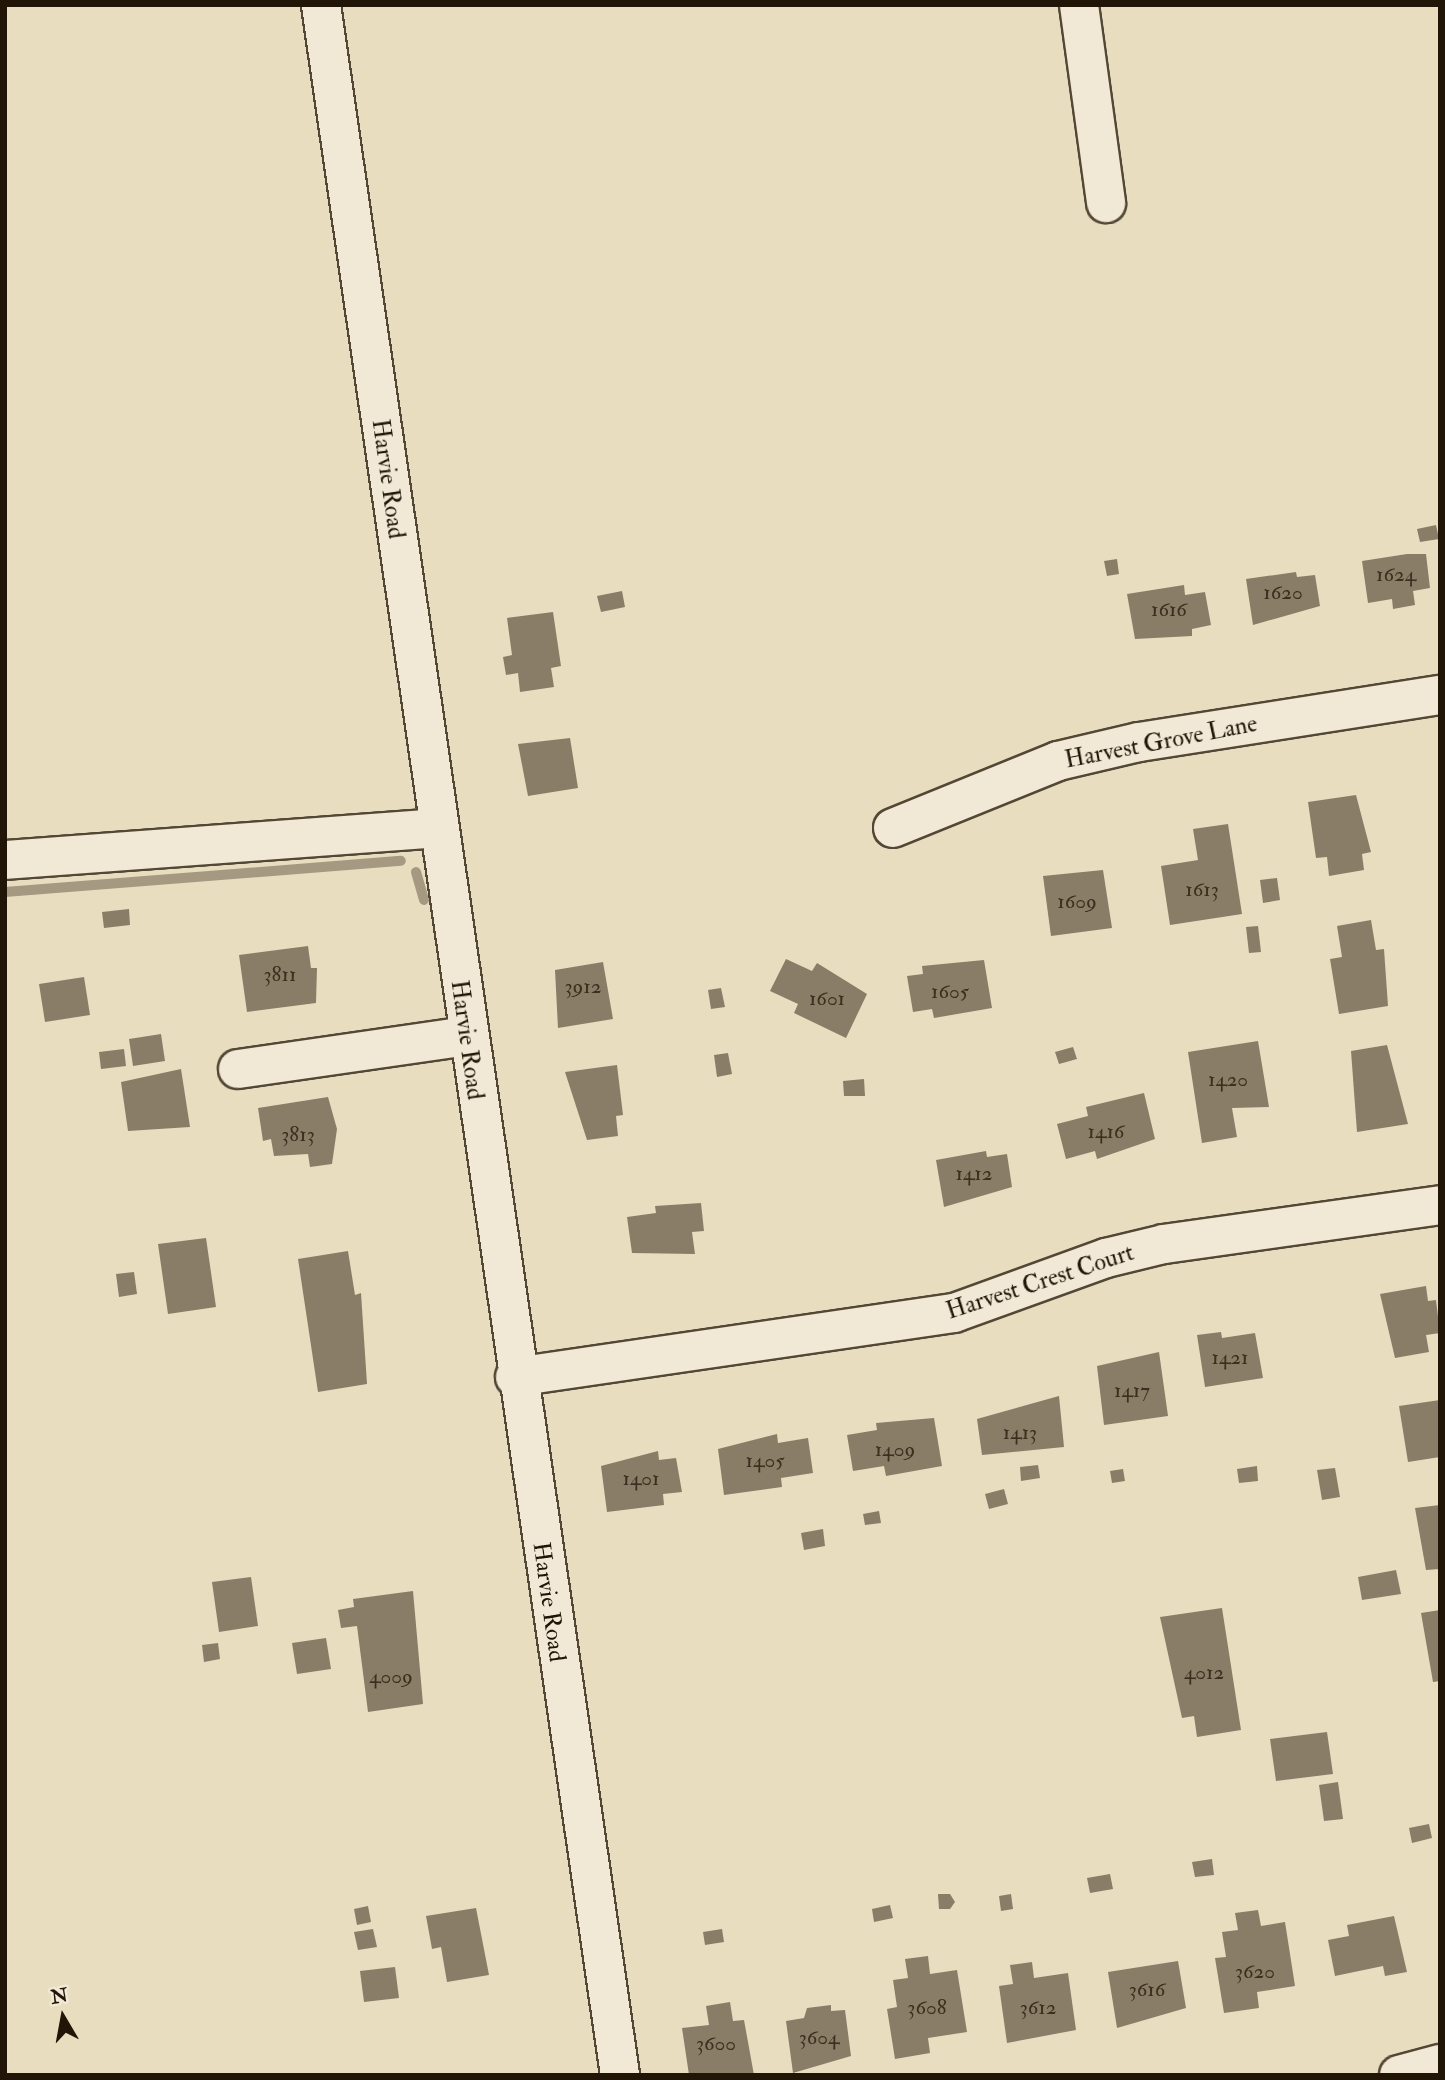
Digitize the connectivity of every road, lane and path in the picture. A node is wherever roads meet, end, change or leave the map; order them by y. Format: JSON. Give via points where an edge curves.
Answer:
{"nodes":[{"id":1,"x":321,"y":5,"type":"edge"},
{"id":2,"x":1079,"y":5,"type":"edge"},
{"id":3,"x":1106,"y":203,"type":"dead end"},
{"id":4,"x":1440,"y":695,"type":"edge"},
{"id":5,"x":438,"y":828,"type":"junction"},
{"id":6,"x":893,"y":828,"type":"dead end"},
{"id":7,"x":5,"y":860,"type":"edge"},
{"id":8,"x":467,"y":1037,"type":"junction"},
{"id":9,"x":238,"y":1069,"type":"dead end"},
{"id":10,"x":1440,"y":1205,"type":"edge"},
{"id":11,"x":515,"y":1377,"type":"junction"},
{"id":12,"x":1440,"y":2064,"type":"edge"},
{"id":13,"x":620,"y":2075,"type":"edge"},
{"id":14,"x":1399,"y":2075,"type":"edge"}],
"edges":[{"from":1,"to":5,"type":"street","name":"Harvie Road"},
{"from":2,"to":3,"type":"street"},
{"from":4,"to":6,"type":"street","name":"Harvest Grove Lane","via":[[1139,742],[1058,761]]},
{"from":5,"to":7,"type":"street"},
{"from":5,"to":8,"type":"street","name":"Harvie Road"},
{"from":8,"to":9,"type":"street"},
{"from":8,"to":11,"type":"street","name":"Harvie Road"},
{"from":10,"to":11,"type":"street","name":"Harvest Crest Court","via":[[1164,1244],[1106,1258],[954,1313]]},
{"from":11,"to":13,"type":"street","name":"Harvie Road"},
{"from":12,"to":14,"type":"street"}]}
